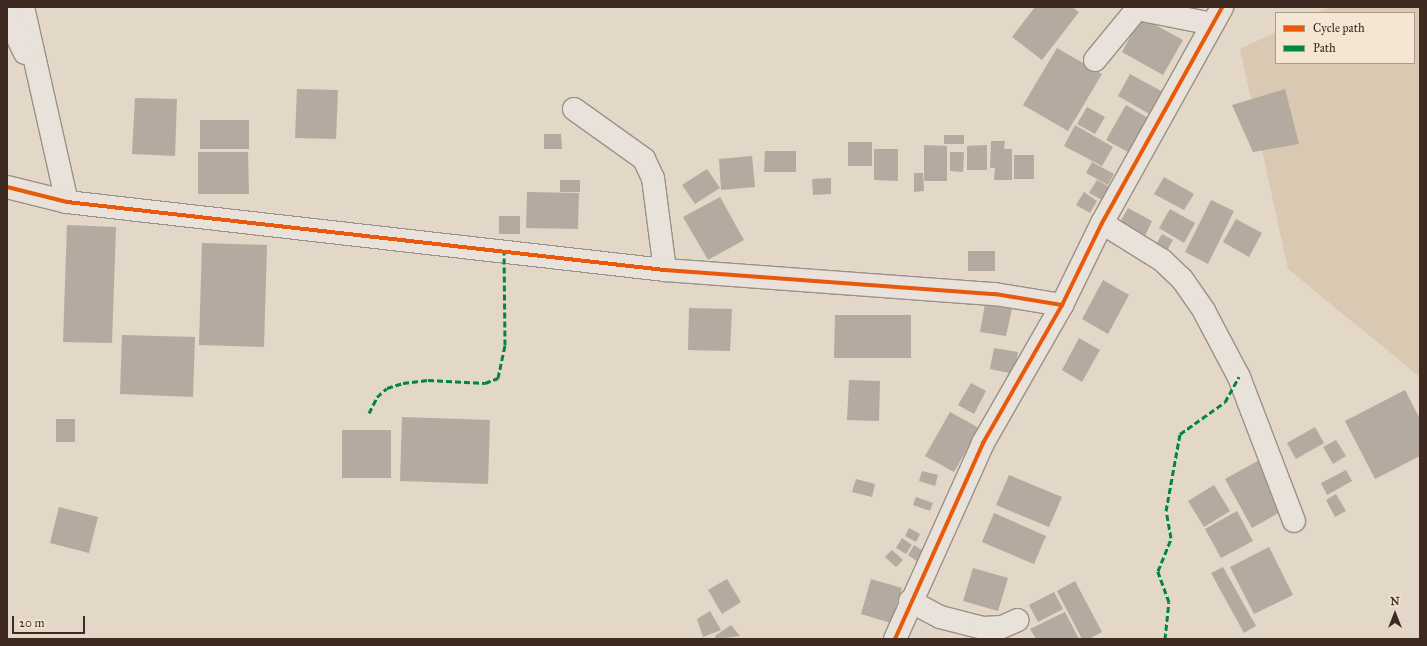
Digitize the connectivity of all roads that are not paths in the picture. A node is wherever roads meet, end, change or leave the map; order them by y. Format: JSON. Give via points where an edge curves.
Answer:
{"nodes":[{"id":1,"x":24,"y":7,"type":"edge"},
{"id":2,"x":1218,"y":15,"type":"edge"},
{"id":3,"x":7,"y":16,"type":"edge"},
{"id":4,"x":1095,"y":60,"type":"dead end"},
{"id":5,"x":41,"y":84,"type":"junction"},
{"id":6,"x":574,"y":109,"type":"dead end"},
{"id":7,"x":7,"y":187,"type":"edge"},
{"id":8,"x":67,"y":202,"type":"junction"},
{"id":9,"x":1102,"y":223,"type":"junction"},
{"id":10,"x":665,"y":270,"type":"junction"},
{"id":11,"x":1062,"y":305,"type":"junction"},
{"id":12,"x":1294,"y":521,"type":"dead end"},
{"id":13,"x":910,"y":602,"type":"junction"},
{"id":14,"x":1018,"y":620,"type":"dead end"},
{"id":15,"x":896,"y":639,"type":"edge"}],
"edges":[{"from":1,"to":5,"type":"street"},
{"from":2,"to":4,"type":"street","via":[[1137,9]]},
{"from":2,"to":9,"type":"street"},
{"from":3,"to":5,"type":"street"},
{"from":5,"to":8,"type":"street"},
{"from":6,"to":10,"type":"street","via":[[631,147],[644,159],[653,178]]},
{"from":7,"to":8,"type":"street"},
{"from":8,"to":10,"type":"street"},
{"from":9,"to":11,"type":"street"},
{"from":9,"to":12,"type":"street","via":[[1162,260],[1182,279],[1204,311],[1239,377]]},
{"from":10,"to":11,"type":"street","via":[[995,294]]},
{"from":11,"to":13,"type":"street","via":[[983,443]]},
{"from":13,"to":14,"type":"street","via":[[940,617],[983,628],[1002,627]]},
{"from":13,"to":15,"type":"street"}]}
